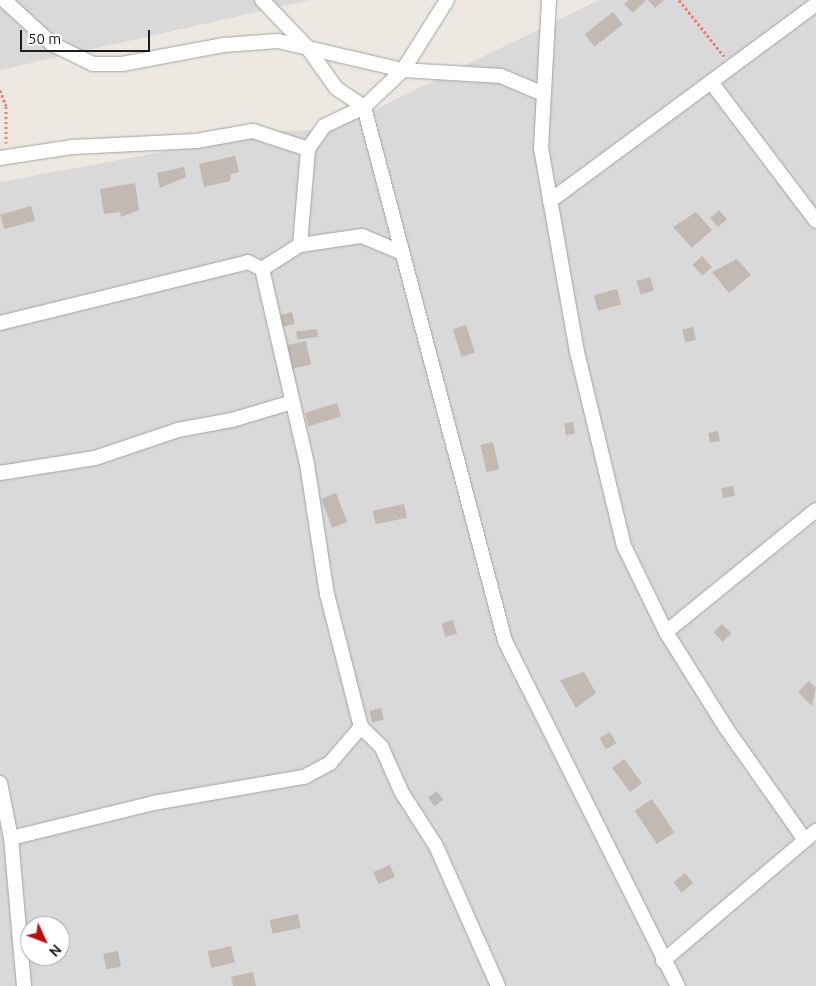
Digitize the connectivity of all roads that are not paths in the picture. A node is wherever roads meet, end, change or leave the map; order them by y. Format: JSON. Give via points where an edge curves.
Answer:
{"nodes":[{"id":1,"x":4,"y":0,"type":"edge"},
{"id":2,"x":262,"y":0,"type":"edge"},
{"id":3,"x":447,"y":0,"type":"edge"},
{"id":4,"x":549,"y":0,"type":"edge"},
{"id":5,"x":816,"y":4,"type":"edge"},
{"id":6,"x":307,"y":47,"type":"junction"},
{"id":7,"x":403,"y":70,"type":"junction"},
{"id":8,"x":711,"y":82,"type":"junction"},
{"id":9,"x":541,"y":93,"type":"junction"},
{"id":10,"x":364,"y":107,"type":"junction"},
{"id":11,"x":308,"y":149,"type":"junction"},
{"id":12,"x":3,"y":158,"type":"edge"},
{"id":13,"x":550,"y":201,"type":"junction"},
{"id":14,"x":816,"y":221,"type":"edge"},
{"id":15,"x":300,"y":245,"type":"junction"},
{"id":16,"x":400,"y":252,"type":"junction"},
{"id":17,"x":262,"y":269,"type":"junction"},
{"id":18,"x":0,"y":323,"type":"edge"},
{"id":19,"x":289,"y":403,"type":"junction"},
{"id":20,"x":0,"y":473,"type":"edge"},
{"id":21,"x":816,"y":510,"type":"edge"},
{"id":22,"x":666,"y":632,"type":"junction"},
{"id":23,"x":361,"y":727,"type":"junction"},
{"id":24,"x":0,"y":783,"type":"edge"},
{"id":25,"x":811,"y":835,"type":"edge"},
{"id":26,"x":11,"y":838,"type":"junction"},
{"id":27,"x":663,"y":961,"type":"junction"},
{"id":28,"x":24,"y":986,"type":"edge"},
{"id":29,"x":498,"y":986,"type":"edge"},
{"id":30,"x":678,"y":986,"type":"edge"}],
"edges":[{"from":1,"to":6,"type":"street","via":[[52,44],[93,64],[148,61],[243,42],[278,40]]},
{"from":2,"to":6,"type":"street"},
{"from":3,"to":7,"type":"street"},
{"from":4,"to":9,"type":"street"},
{"from":5,"to":8,"type":"street"},
{"from":6,"to":7,"type":"street"},
{"from":6,"to":10,"type":"street","via":[[336,88],[348,100]]},
{"from":7,"to":9,"type":"street","via":[[502,76]]},
{"from":7,"to":10,"type":"street"},
{"from":8,"to":13,"type":"street"},
{"from":8,"to":14,"type":"street"},
{"from":9,"to":13,"type":"street","via":[[541,148]]},
{"from":10,"to":11,"type":"street","via":[[324,126]]},
{"from":10,"to":16,"type":"street","via":[[374,135]]},
{"from":11,"to":12,"type":"street","via":[[253,131],[196,141],[73,147]]},
{"from":11,"to":15,"type":"street"},
{"from":13,"to":22,"type":"street","via":[[577,352],[624,546]]},
{"from":15,"to":16,"type":"street","via":[[362,236]]},
{"from":15,"to":17,"type":"street"},
{"from":16,"to":27,"type":"street","via":[[504,641]]},
{"from":17,"to":18,"type":"street","via":[[248,262],[221,267]]},
{"from":17,"to":19,"type":"street"},
{"from":19,"to":20,"type":"street","via":[[232,420],[178,430],[96,458]]},
{"from":19,"to":23,"type":"street","via":[[307,464],[327,594]]},
{"from":21,"to":22,"type":"street"},
{"from":22,"to":25,"type":"street","via":[[726,728]]},
{"from":23,"to":26,"type":"street","via":[[330,763],[304,777],[153,803]]},
{"from":23,"to":29,"type":"street","via":[[381,746],[402,793],[436,846]]},
{"from":24,"to":26,"type":"street"},
{"from":25,"to":27,"type":"street"},
{"from":26,"to":28,"type":"street"},
{"from":27,"to":30,"type":"street"}]}
